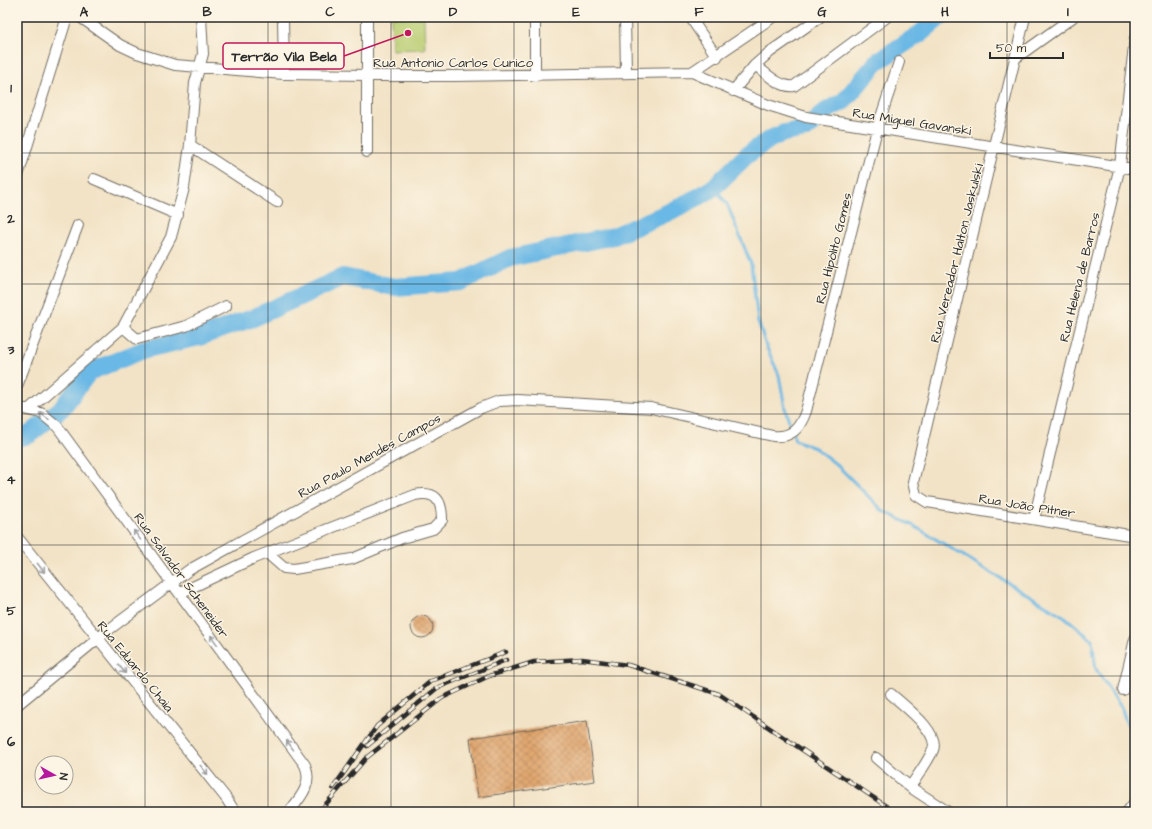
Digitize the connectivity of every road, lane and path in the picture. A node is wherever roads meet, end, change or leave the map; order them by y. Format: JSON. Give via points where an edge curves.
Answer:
{"nodes":[{"id":1,"x":67,"y":17,"type":"edge"},
{"id":2,"x":80,"y":17,"type":"edge"},
{"id":3,"x":201,"y":17,"type":"edge"},
{"id":4,"x":283,"y":17,"type":"edge"},
{"id":5,"x":367,"y":17,"type":"edge"},
{"id":6,"x":535,"y":17,"type":"edge"},
{"id":7,"x":625,"y":17,"type":"edge"},
{"id":8,"x":690,"y":17,"type":"edge"},
{"id":9,"x":820,"y":17,"type":"edge"},
{"id":10,"x":887,"y":17,"type":"edge"},
{"id":11,"x":1025,"y":17,"type":"edge"},
{"id":12,"x":1073,"y":17,"type":"edge"},
{"id":13,"x":768,"y":18,"type":"edge"},
{"id":14,"x":1135,"y":38,"type":"edge"},
{"id":15,"x":717,"y":57,"type":"junction"},
{"id":16,"x":1017,"y":57,"type":"junction"},
{"id":17,"x":899,"y":62,"type":"dead end"},
{"id":18,"x":755,"y":65,"type":"junction"},
{"id":19,"x":198,"y":67,"type":"junction"},
{"id":20,"x":626,"y":72,"type":"junction"},
{"id":21,"x":692,"y":72,"type":"junction"},
{"id":22,"x":284,"y":74,"type":"junction"},
{"id":23,"x":367,"y":74,"type":"junction"},
{"id":24,"x":535,"y":76,"type":"junction"},
{"id":25,"x":733,"y":91,"type":"junction"},
{"id":26,"x":877,"y":129,"type":"junction"},
{"id":27,"x":190,"y":144,"type":"junction"},
{"id":28,"x":995,"y":147,"type":"junction"},
{"id":29,"x":367,"y":152,"type":"dead end"},
{"id":30,"x":19,"y":164,"type":"edge"},
{"id":31,"x":1120,"y":166,"type":"junction"},
{"id":32,"x":1135,"y":169,"type":"edge"},
{"id":33,"x":17,"y":179,"type":"edge"},
{"id":34,"x":94,"y":180,"type":"dead end"},
{"id":35,"x":277,"y":202,"type":"dead end"},
{"id":36,"x":178,"y":216,"type":"junction"},
{"id":37,"x":78,"y":225,"type":"dead end"},
{"id":38,"x":226,"y":306,"type":"dead end"},
{"id":39,"x":123,"y":327,"type":"junction"},
{"id":40,"x":17,"y":386,"type":"edge"},
{"id":41,"x":17,"y":407,"type":"edge"},
{"id":42,"x":29,"y":409,"type":"junction"},
{"id":43,"x":792,"y":433,"type":"joint"},
{"id":44,"x":916,"y":495,"type":"joint"},
{"id":45,"x":1034,"y":519,"type":"junction"},
{"id":46,"x":1135,"y":536,"type":"edge"},
{"id":47,"x":17,"y":537,"type":"edge"},
{"id":48,"x":268,"y":554,"type":"junction"},
{"id":49,"x":172,"y":582,"type":"junction"},
{"id":50,"x":180,"y":593,"type":"junction"},
{"id":51,"x":97,"y":638,"type":"junction"},
{"id":52,"x":1135,"y":639,"type":"edge"},
{"id":53,"x":1123,"y":690,"type":"dead end"},
{"id":54,"x":891,"y":694,"type":"dead end"},
{"id":55,"x":17,"y":705,"type":"edge"},
{"id":56,"x":876,"y":758,"type":"dead end"},
{"id":57,"x":910,"y":787,"type":"junction"},
{"id":58,"x":1135,"y":802,"type":"edge"},
{"id":59,"x":235,"y":812,"type":"edge"},
{"id":60,"x":289,"y":812,"type":"edge"},
{"id":61,"x":948,"y":812,"type":"edge"},
{"id":62,"x":1126,"y":812,"type":"edge"}],
"edges":[{"from":1,"to":30,"type":"street"},
{"from":2,"to":19,"type":"street","name":"Rua Antonio Carlos Cunico","via":[[120,45],[137,53],[175,65]]},
{"from":3,"to":19,"type":"street","via":[[203,54]]},
{"from":4,"to":22,"type":"street"},
{"from":5,"to":23,"type":"street"},
{"from":6,"to":24,"type":"street"},
{"from":7,"to":20,"type":"street"},
{"from":8,"to":15,"type":"street"},
{"from":9,"to":18,"type":"street"},
{"from":10,"to":18,"type":"street","via":[[794,86],[782,84]]},
{"from":11,"to":16,"type":"street","name":"Rua Vereador Halton Jaskulski"},
{"from":12,"to":16,"type":"street"},
{"from":13,"to":15,"type":"street"},
{"from":14,"to":31,"type":"street","name":"Rua Helena de Barros"},
{"from":15,"to":21,"type":"street"},
{"from":16,"to":28,"type":"street","name":"Rua Vereador Halton Jaskulski"},
{"from":17,"to":26,"type":"street","name":"Rua Hipólito Gomes"},
{"from":18,"to":25,"type":"street"},
{"from":19,"to":22,"type":"street","name":"Rua Antonio Carlos Cunico"},
{"from":19,"to":27,"type":"street"},
{"from":20,"to":21,"type":"street","name":"Rua Antonio Carlos Cunico"},
{"from":20,"to":24,"type":"street","name":"Rua Antonio Carlos Cunico"},
{"from":21,"to":25,"type":"street","name":"Rua Miguel Gavanski"},
{"from":22,"to":23,"type":"street","name":"Rua Antonio Carlos Cunico"},
{"from":23,"to":24,"type":"street","name":"Rua Antonio Carlos Cunico"},
{"from":23,"to":29,"type":"street"},
{"from":25,"to":26,"type":"street","name":"Rua Miguel Gavanski","via":[[806,117]]},
{"from":26,"to":28,"type":"street","name":"Rua Miguel Gavanski"},
{"from":26,"to":43,"type":"street","name":"Rua Hipólito Gomes","via":[[806,411],[802,422]]},
{"from":27,"to":35,"type":"street"},
{"from":27,"to":36,"type":"street"},
{"from":28,"to":31,"type":"street","name":"Rua Miguel Gavanski"},
{"from":28,"to":44,"type":"street","name":"Rua Vereador Halton Jaskulski","via":[[913,482]]},
{"from":30,"to":33,"type":"street"},
{"from":31,"to":32,"type":"street","name":"Rua Miguel Gavanski"},
{"from":31,"to":45,"type":"street","name":"Rua Helena de Barros"},
{"from":34,"to":36,"type":"street"},
{"from":36,"to":39,"type":"street","via":[[162,256]]},
{"from":37,"to":40,"type":"street"},
{"from":38,"to":39,"type":"street","via":[[186,326],[137,339]]},
{"from":39,"to":42,"type":"street"},
{"from":41,"to":42,"type":"street","name":"Rua Salvador Scheneider"},
{"from":49,"to":42,"type":"street","name":"Rua Salvador Scheneider","one_way":true,"via":[[56,426],[41,413]]},
{"from":43,"to":49,"type":"street","name":"Rua Paulo Mendes Campos","via":[[773,436],[651,408],[499,401],[464,417],[189,570]]},
{"from":44,"to":45,"type":"street","name":"Rua João Pitner","via":[[927,502]]},
{"from":45,"to":46,"type":"street","name":"Rua João Pitner"},
{"from":47,"to":51,"type":"street","name":"Rua Eduardo Chaia","one_way":true},
{"from":48,"to":48,"type":"street","via":[[415,495],[426,493],[435,497],[442,506],[442,520],[434,529],[402,538],[352,559],[294,569],[284,568]]},
{"from":48,"to":50,"type":"street","via":[[254,558]]},
{"from":49,"to":50,"type":"street","name":"Rua Salvador Scheneider"},
{"from":49,"to":51,"type":"street","name":"Rua Paulo Mendes Campos"},
{"from":60,"to":50,"type":"street","name":"Rua Salvador Scheneider","one_way":true,"via":[[302,796],[309,779],[305,765]]},
{"from":51,"to":55,"type":"street","name":"Rua Paulo Mendes Campos"},
{"from":51,"to":59,"type":"street","name":"Rua Eduardo Chaia","one_way":true},
{"from":52,"to":53,"type":"street"},
{"from":54,"to":57,"type":"street","via":[[934,737],[934,749]]},
{"from":56,"to":57,"type":"street"},
{"from":57,"to":61,"type":"street"},
{"from":58,"to":62,"type":"street"}]}
